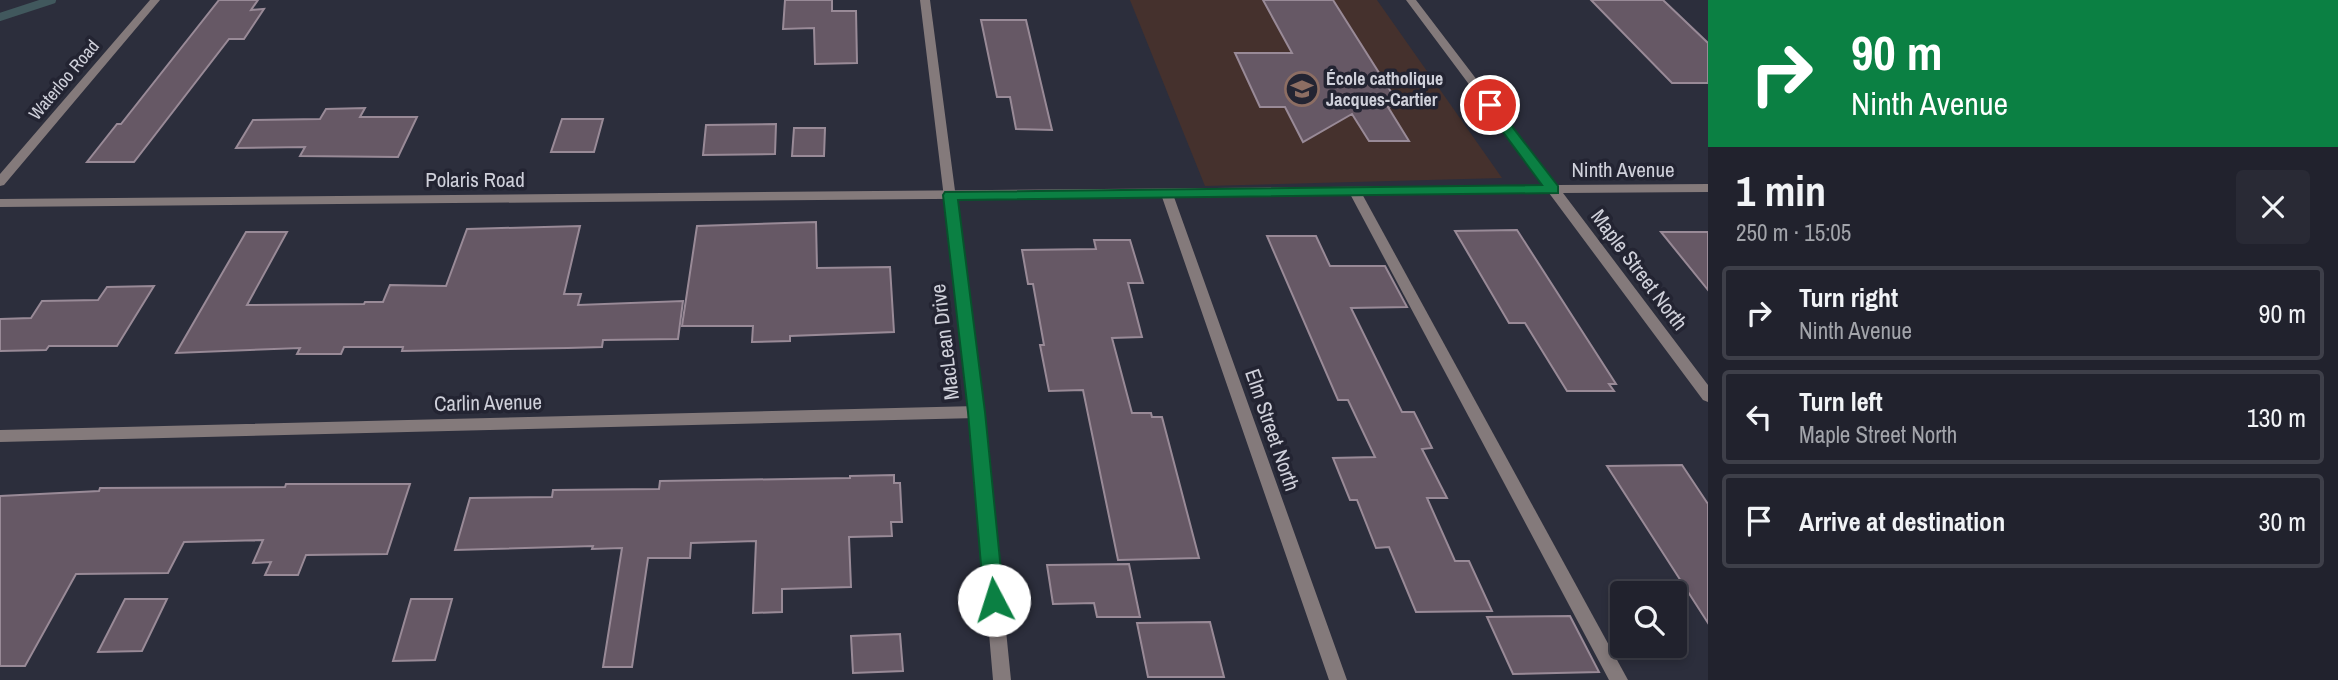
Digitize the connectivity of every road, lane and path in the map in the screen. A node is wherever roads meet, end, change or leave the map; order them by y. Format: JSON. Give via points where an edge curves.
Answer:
{"nodes":[{"id":1,"x":155,"y":0,"type":"edge"},
{"id":2,"x":925,"y":0,"type":"edge"},
{"id":3,"x":1411,"y":0,"type":"edge"},
{"id":4,"x":0,"y":182,"type":"edge"},
{"id":5,"x":1708,"y":188,"type":"edge"},
{"id":6,"x":1553,"y":190,"type":"junction"},
{"id":7,"x":1355,"y":192,"type":"junction"},
{"id":8,"x":1167,"y":193,"type":"junction"},
{"id":9,"x":950,"y":195,"type":"junction"},
{"id":10,"x":0,"y":203,"type":"edge"},
{"id":11,"x":1708,"y":396,"type":"edge"},
{"id":12,"x":977,"y":412,"type":"junction"},
{"id":13,"x":0,"y":436,"type":"edge"},
{"id":14,"x":1002,"y":680,"type":"edge"},
{"id":15,"x":1338,"y":680,"type":"edge"},
{"id":16,"x":1619,"y":680,"type":"edge"}],
"edges":[{"from":1,"to":4,"type":"street","name":"Waterloo Road"},
{"from":2,"to":9,"type":"street","name":"MacLean Drive"},
{"from":3,"to":6,"type":"street","name":"Maple Street North"},
{"from":5,"to":6,"type":"street","name":"Ninth Avenue"},
{"from":6,"to":7,"type":"street","name":"Ninth Avenue"},
{"from":6,"to":11,"type":"street","name":"Maple Street North"},
{"from":7,"to":8,"type":"street","name":"Ninth Avenue"},
{"from":7,"to":16,"type":"street"},
{"from":8,"to":9,"type":"street","name":"Ninth Avenue"},
{"from":8,"to":15,"type":"street","name":"Elm Street North"},
{"from":9,"to":10,"type":"street","name":"Polaris Road"},
{"from":9,"to":12,"type":"street","name":"MacLean Drive"},
{"from":12,"to":13,"type":"street","name":"Carlin Avenue"},
{"from":12,"to":14,"type":"street","name":"MacLean Drive"}]}
